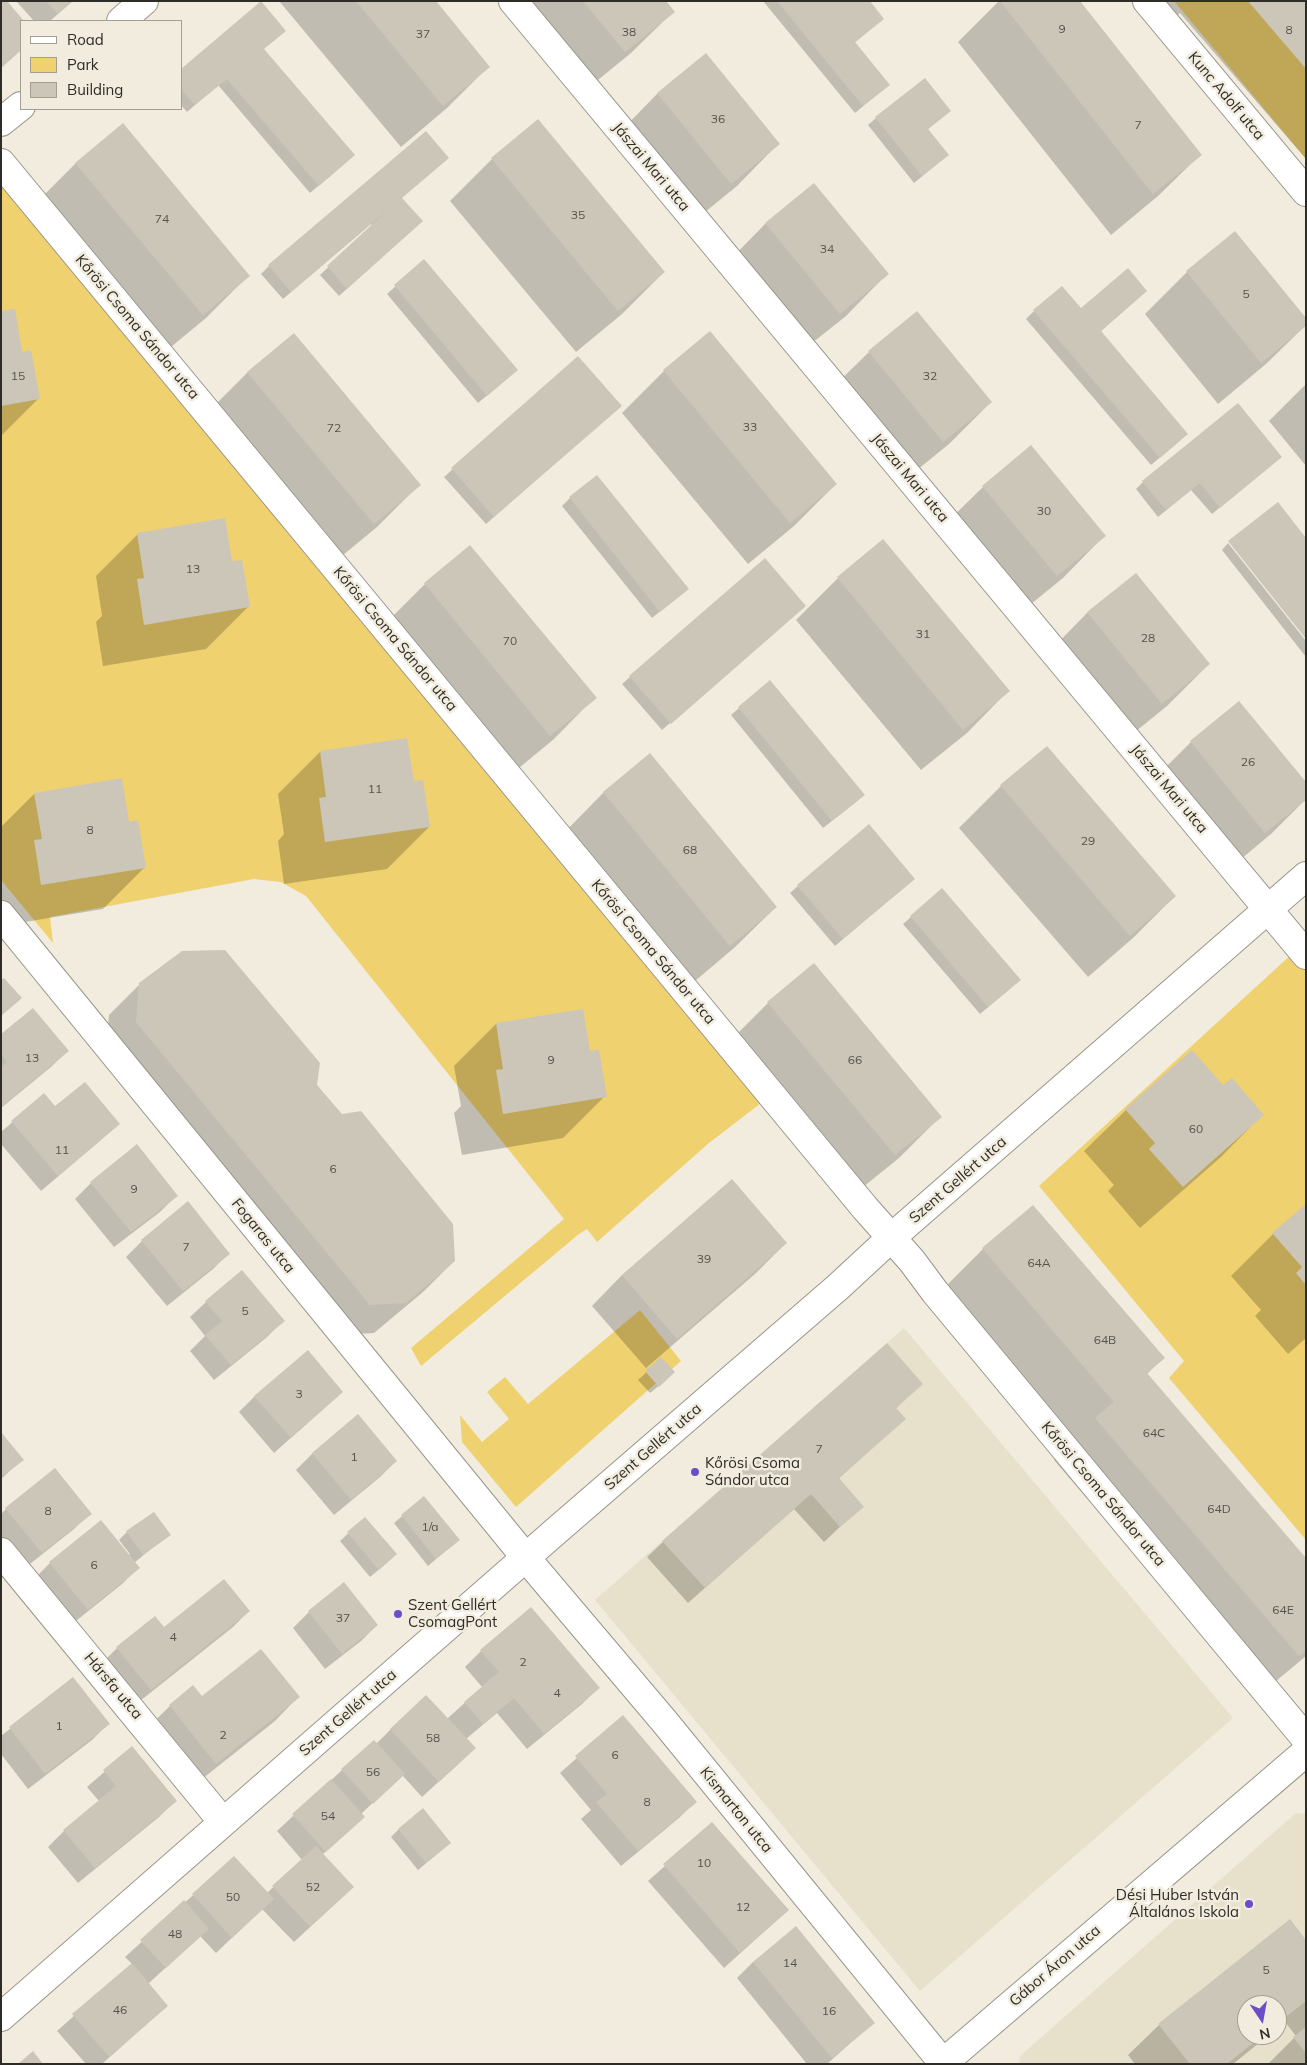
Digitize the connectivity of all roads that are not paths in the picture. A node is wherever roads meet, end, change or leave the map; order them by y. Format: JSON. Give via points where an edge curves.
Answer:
{"nodes":[{"id":1,"x":144,"y":1,"type":"edge"},
{"id":2,"x":513,"y":1,"type":"edge"},
{"id":3,"x":1147,"y":1,"type":"edge"},
{"id":4,"x":122,"y":20,"type":"edge"},
{"id":5,"x":20,"y":107,"type":"edge"},
{"id":6,"x":1,"y":122,"type":"edge"},
{"id":7,"x":1,"y":163,"type":"edge"},
{"id":8,"x":1306,"y":192,"type":"edge"},
{"id":9,"x":1306,"y":876,"type":"edge"},
{"id":10,"x":1268,"y":910,"type":"junction"},
{"id":11,"x":1,"y":915,"type":"edge"},
{"id":12,"x":1306,"y":955,"type":"edge"},
{"id":13,"x":892,"y":1237,"type":"junction"},
{"id":14,"x":1,"y":1552,"type":"edge"},
{"id":15,"x":526,"y":1558,"type":"junction"},
{"id":16,"x":1306,"y":1739,"type":"edge"},
{"id":17,"x":1306,"y":1752,"type":"edge"},
{"id":18,"x":223,"y":1822,"type":"junction"},
{"id":19,"x":1,"y":2017,"type":"edge"},
{"id":20,"x":943,"y":2063,"type":"edge"}],
"edges":[{"from":1,"to":4,"type":"street"},
{"from":2,"to":10,"type":"street","name":"Jászai Mari utca"},
{"from":3,"to":8,"type":"street","name":"Kunc Adolf utca"},
{"from":5,"to":6,"type":"street"},
{"from":7,"to":13,"type":"street","name":"Kőrösi Csoma Sándor utca"},
{"from":9,"to":10,"type":"street","name":"Szent Gellért utca"},
{"from":10,"to":12,"type":"street","name":"Jászai Mari utca"},
{"from":10,"to":13,"type":"street","name":"Szent Gellért utca"},
{"from":11,"to":15,"type":"street","name":"Fogaras utca"},
{"from":13,"to":15,"type":"street","name":"Szent Gellért utca"},
{"from":13,"to":16,"type":"street","name":"Kőrösi Csoma Sándor utca"},
{"from":14,"to":18,"type":"street","name":"Hársfa utca"},
{"from":15,"to":18,"type":"street","name":"Szent Gellért utca"},
{"from":15,"to":20,"type":"street","name":"Kismarton utca","via":[[664,1721]]},
{"from":17,"to":20,"type":"street","name":"Gábor Áron utca"},
{"from":18,"to":19,"type":"street","name":"Szent Gellért utca"}]}
